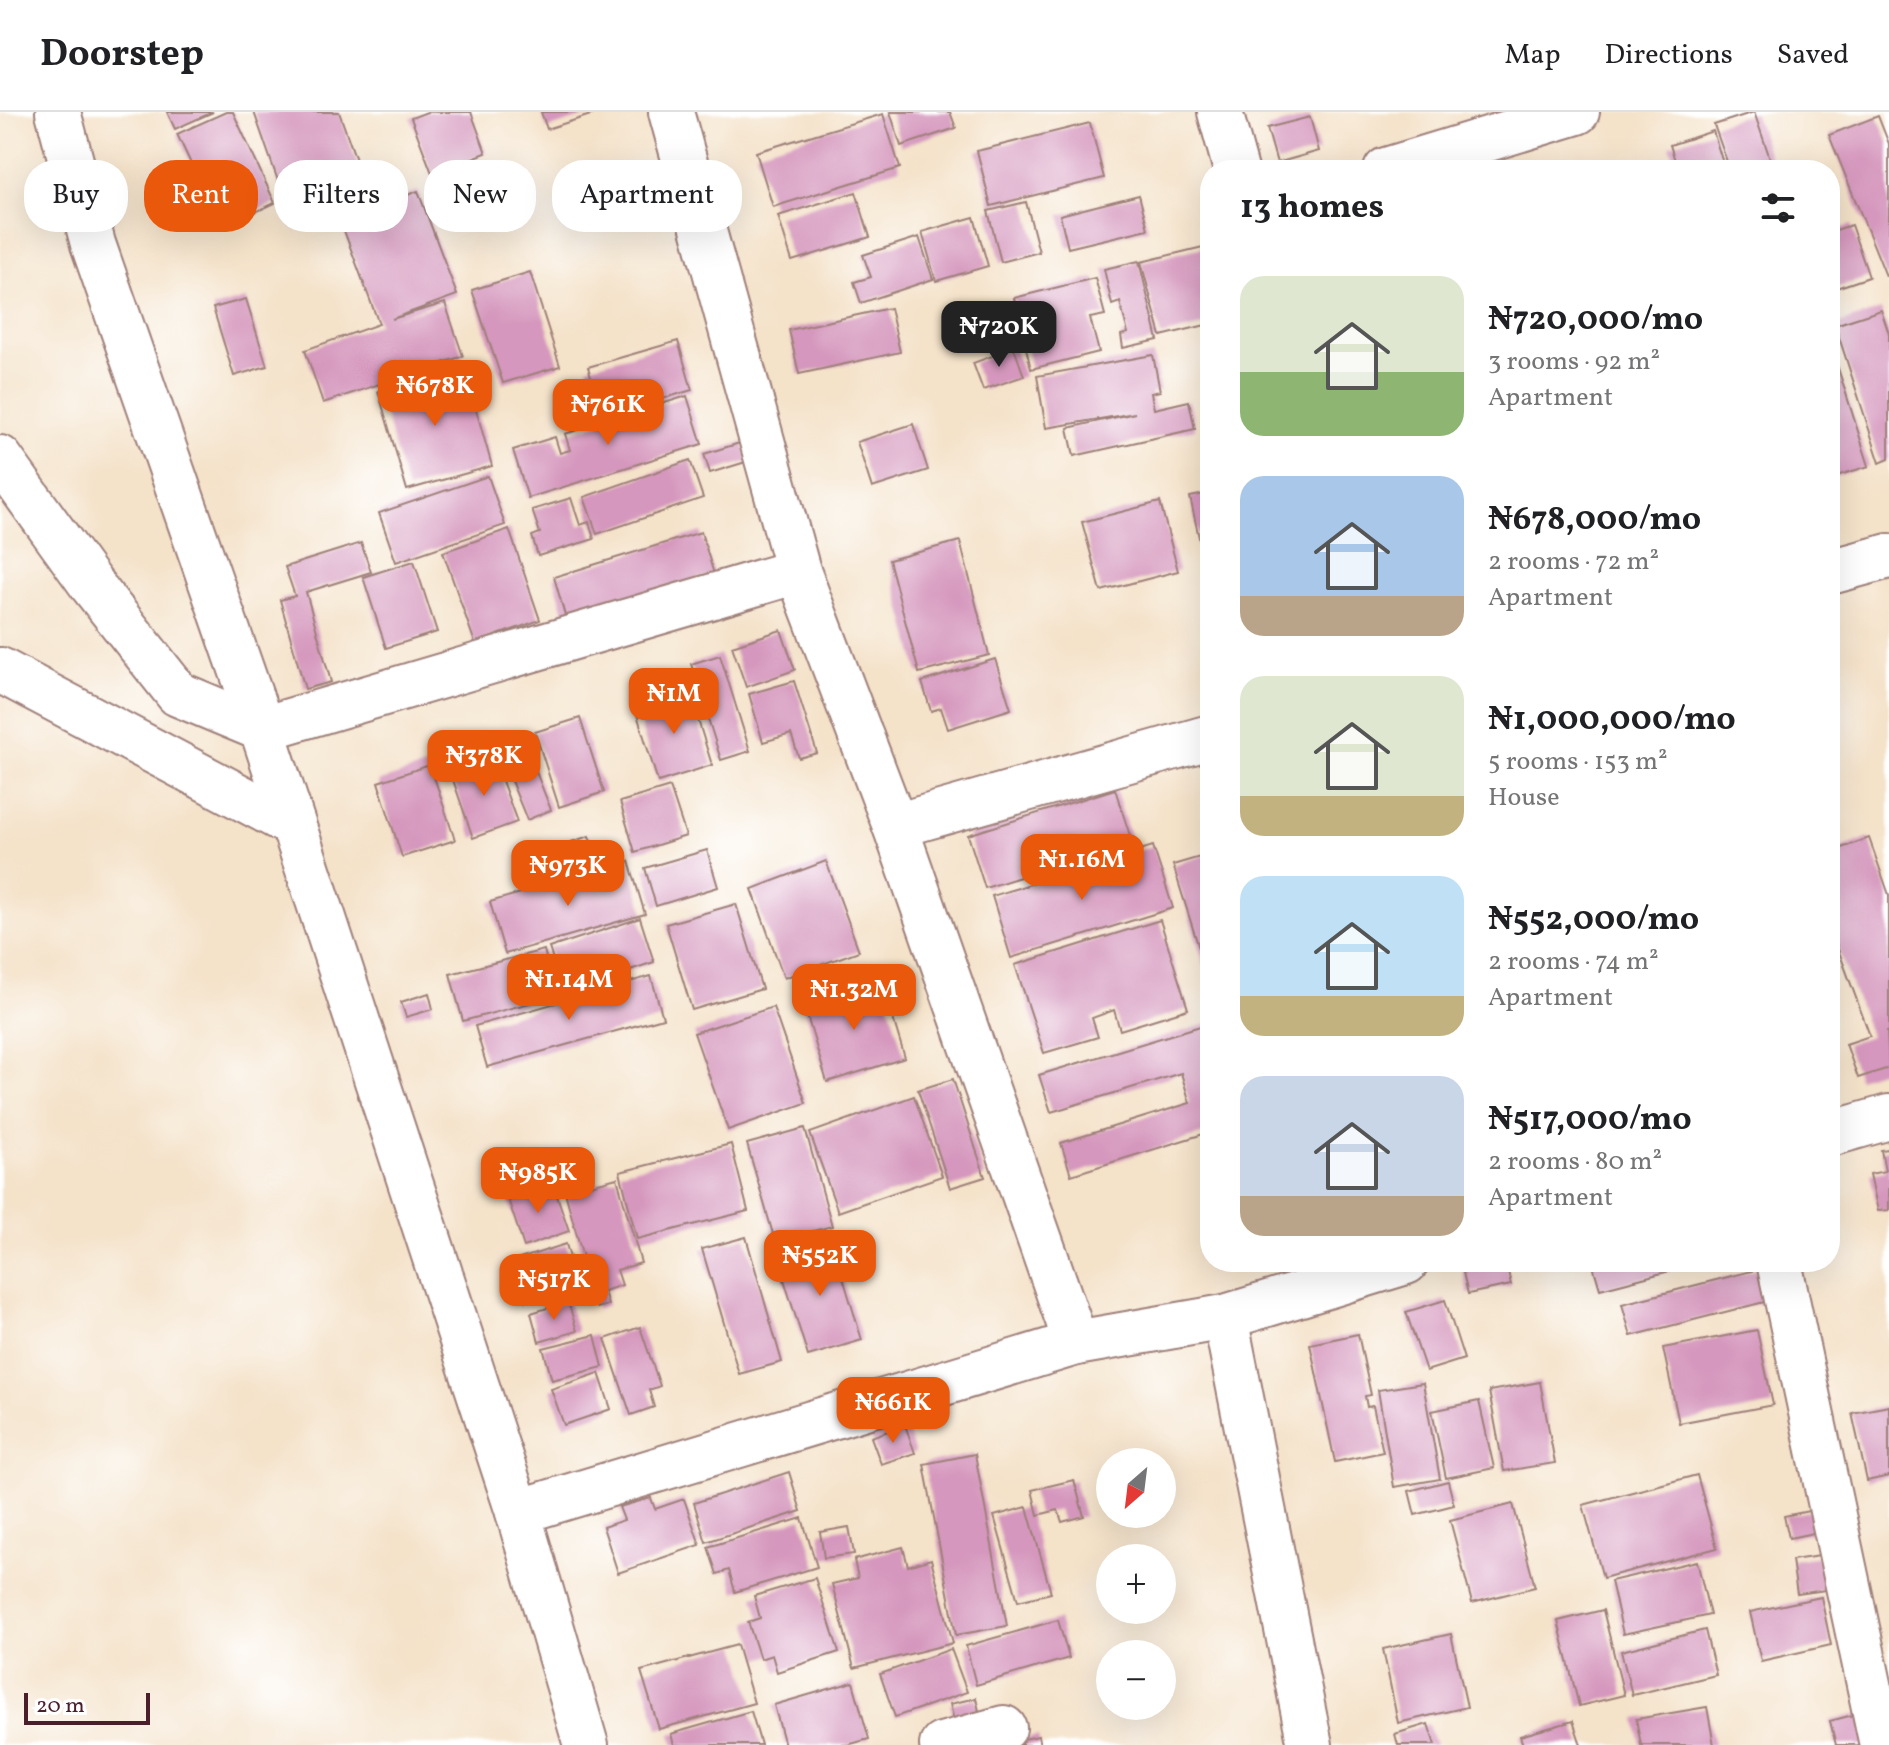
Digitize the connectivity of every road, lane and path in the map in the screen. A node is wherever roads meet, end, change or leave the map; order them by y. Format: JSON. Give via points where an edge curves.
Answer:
{"nodes":[{"id":1,"x":58,"y":112,"type":"edge"},
{"id":2,"x":671,"y":112,"type":"edge"},
{"id":3,"x":1220,"y":112,"type":"edge"},
{"id":4,"x":1577,"y":112,"type":"edge"},
{"id":5,"x":1233,"y":160,"type":"edge"},
{"id":6,"x":1419,"y":160,"type":"edge"},
{"id":7,"x":0,"y":458,"type":"edge"},
{"id":8,"x":1889,"y":556,"type":"edge"},
{"id":9,"x":1840,"y":569,"type":"edge"},
{"id":10,"x":798,"y":571,"type":"junction"},
{"id":11,"x":0,"y":670,"type":"edge"},
{"id":12,"x":262,"y":729,"type":"junction"},
{"id":13,"x":1200,"y":740,"type":"edge"},
{"id":14,"x":293,"y":825,"type":"junction"},
{"id":15,"x":895,"y":826,"type":"junction"},
{"id":16,"x":1889,"y":1117,"type":"edge"},
{"id":17,"x":1840,"y":1131,"type":"edge"},
{"id":18,"x":1373,"y":1272,"type":"edge"},
{"id":19,"x":1781,"y":1272,"type":"edge"},
{"id":20,"x":1225,"y":1317,"type":"junction"},
{"id":21,"x":1076,"y":1343,"type":"junction"},
{"id":22,"x":518,"y":1512,"type":"junction"},
{"id":23,"x":1004,"y":1728,"type":"dead end"},
{"id":24,"x":586,"y":1745,"type":"edge"},
{"id":25,"x":942,"y":1745,"type":"edge"},
{"id":26,"x":1310,"y":1745,"type":"edge"},
{"id":27,"x":1882,"y":1745,"type":"edge"}],
"edges":[{"from":1,"to":12,"type":"street","via":[[93,244]]},
{"from":2,"to":10,"type":"street"},
{"from":3,"to":5,"type":"street"},
{"from":4,"to":6,"type":"street"},
{"from":7,"to":12,"type":"street","via":[[178,694]]},
{"from":8,"to":9,"type":"street"},
{"from":10,"to":12,"type":"street"},
{"from":10,"to":15,"type":"street"},
{"from":11,"to":14,"type":"street"},
{"from":12,"to":14,"type":"street"},
{"from":13,"to":15,"type":"street"},
{"from":14,"to":22,"type":"street"},
{"from":15,"to":21,"type":"street"},
{"from":16,"to":17,"type":"street"},
{"from":18,"to":20,"type":"street"},
{"from":19,"to":27,"type":"street"},
{"from":20,"to":21,"type":"street"},
{"from":20,"to":26,"type":"street"},
{"from":21,"to":22,"type":"street"},
{"from":22,"to":24,"type":"street"},
{"from":23,"to":25,"type":"street"}]}
